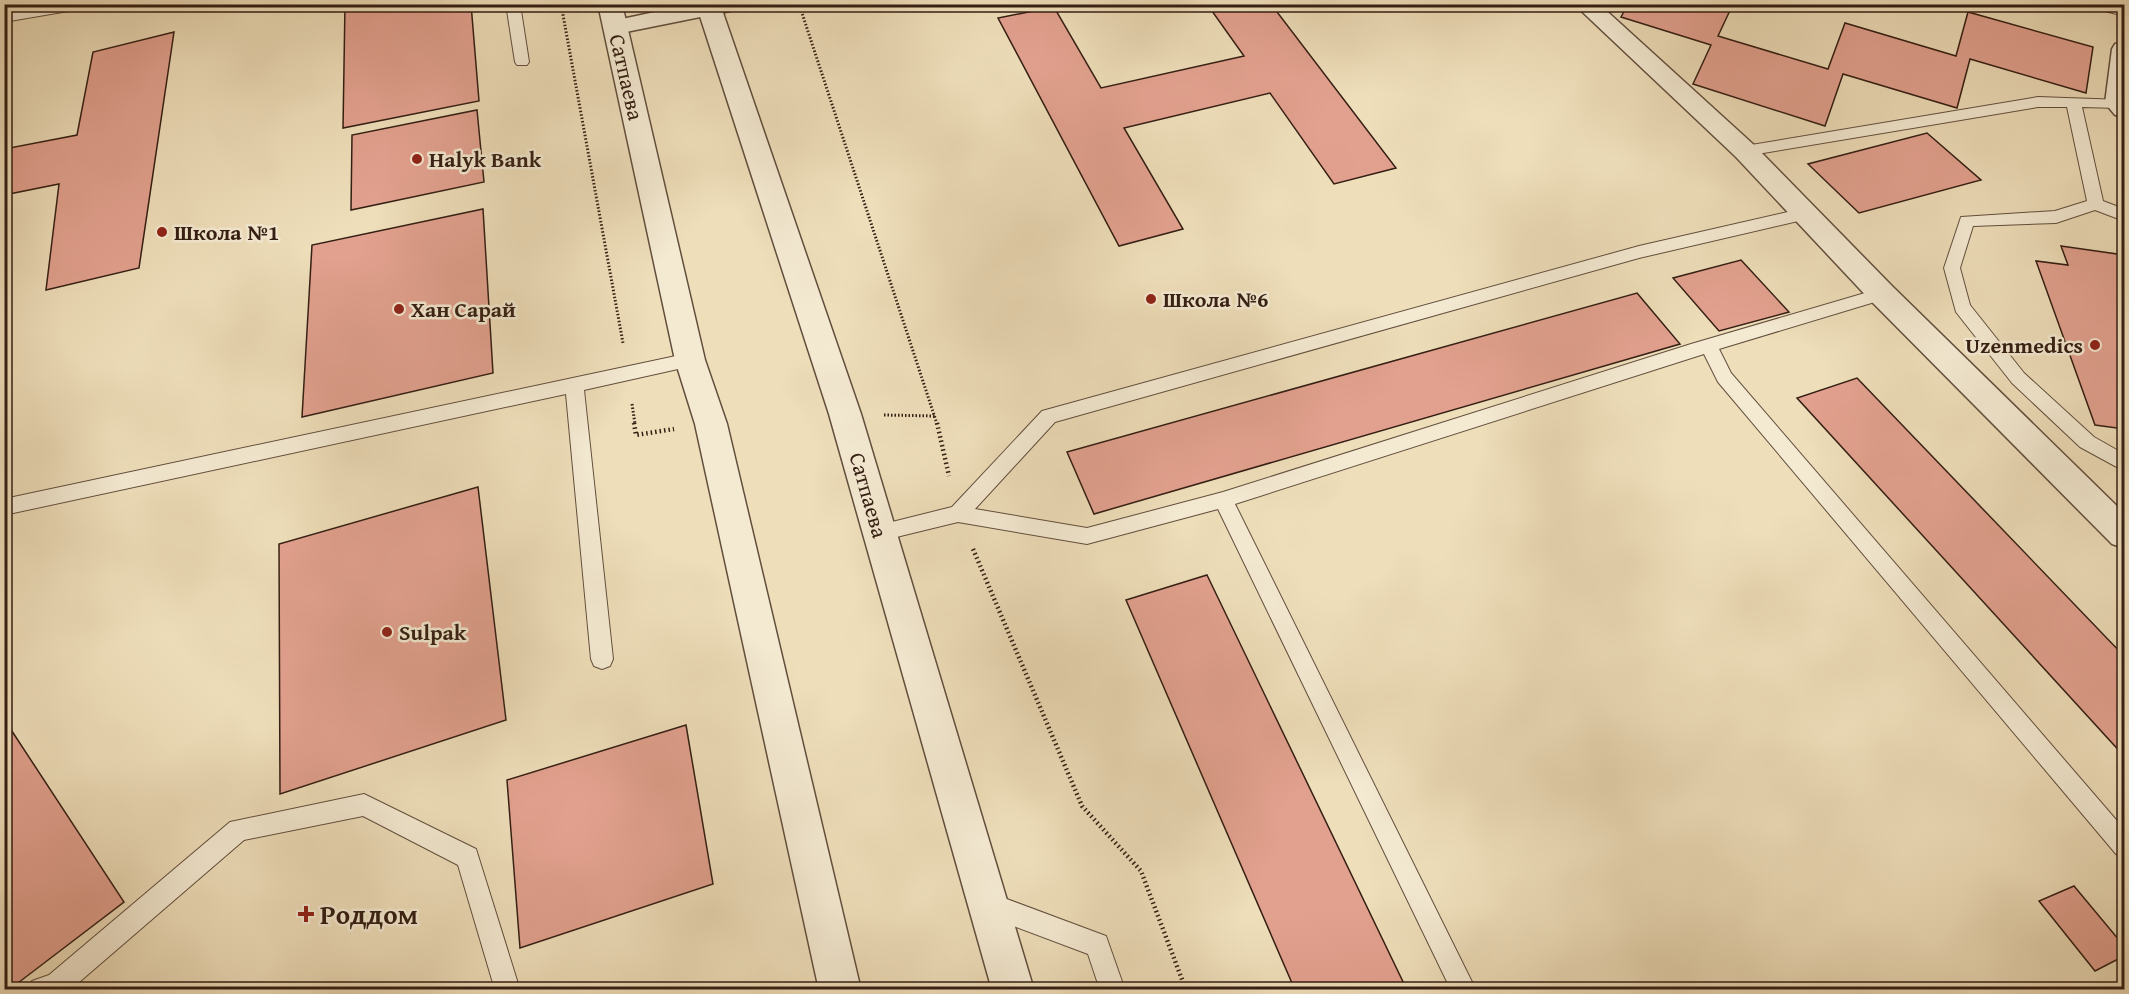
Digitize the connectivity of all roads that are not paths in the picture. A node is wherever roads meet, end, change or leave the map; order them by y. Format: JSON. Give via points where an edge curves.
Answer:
{"nodes":[{"id":1,"x":86,"y":4,"type":"edge"},
{"id":2,"x":513,"y":4,"type":"edge"},
{"id":3,"x":1586,"y":4,"type":"edge"},
{"id":4,"x":1875,"y":4,"type":"edge"},
{"id":5,"x":1884,"y":4,"type":"edge"},
{"id":6,"x":2095,"y":4,"type":"edge"},
{"id":7,"x":716,"y":6,"type":"edge"},
{"id":8,"x":2124,"y":12,"type":"edge"},
{"id":9,"x":613,"y":16,"type":"edge"},
{"id":10,"x":4,"y":18,"type":"edge"},
{"id":11,"x":2124,"y":49,"type":"edge"},
{"id":12,"x":522,"y":62,"type":"dead end"},
{"id":13,"x":2074,"y":103,"type":"junction"},
{"id":14,"x":2121,"y":106,"type":"edge"},
{"id":15,"x":1745,"y":151,"type":"junction"},
{"id":16,"x":2096,"y":204,"type":"junction"},
{"id":17,"x":1805,"y":214,"type":"junction"},
{"id":18,"x":2124,"y":215,"type":"edge"},
{"id":19,"x":1882,"y":294,"type":"junction"},
{"id":20,"x":1709,"y":346,"type":"junction"},
{"id":21,"x":690,"y":360,"type":"junction"},
{"id":22,"x":574,"y":385,"type":"junction"},
{"id":23,"x":2124,"y":463,"type":"edge"},
{"id":24,"x":1223,"y":500,"type":"junction"},
{"id":25,"x":4,"y":507,"type":"edge"},
{"id":26,"x":958,"y":514,"type":"junction"},
{"id":27,"x":880,"y":533,"type":"junction"},
{"id":28,"x":2124,"y":534,"type":"edge"},
{"id":29,"x":602,"y":659,"type":"dead end"},
{"id":30,"x":2124,"y":846,"type":"edge"},
{"id":31,"x":988,"y":904,"type":"junction"},
{"id":32,"x":41,"y":990,"type":"edge"},
{"id":33,"x":508,"y":990,"type":"edge"},
{"id":34,"x":840,"y":990,"type":"edge"},
{"id":35,"x":1013,"y":990,"type":"edge"},
{"id":36,"x":1113,"y":990,"type":"edge"},
{"id":37,"x":1464,"y":990,"type":"edge"}],
"edges":[{"from":1,"to":10,"type":"lane"},
{"from":2,"to":12,"type":"lane"},
{"from":3,"to":15,"type":"street"},
{"from":4,"to":5,"type":"lane"},
{"from":6,"to":8,"type":"lane"},
{"from":7,"to":9,"type":"street"},
{"from":7,"to":27,"type":"street","name":"Сатпаева"},
{"from":9,"to":21,"type":"street","name":"Сатпаева"},
{"from":11,"to":14,"type":"street"},
{"from":13,"to":14,"type":"lane"},
{"from":13,"to":15,"type":"lane","via":[[2038,102]]},
{"from":13,"to":16,"type":"lane"},
{"from":15,"to":17,"type":"street"},
{"from":16,"to":18,"type":"lane"},
{"from":16,"to":23,"type":"lane","via":[[2056,217],[1967,221],[1952,268],[1962,307],[2018,378],[2087,442]]},
{"from":17,"to":19,"type":"street"},
{"from":17,"to":26,"type":"lane","via":[[1639,252],[1049,416]]},
{"from":19,"to":20,"type":"lane"},
{"from":19,"to":28,"type":"street"},
{"from":20,"to":24,"type":"lane"},
{"from":20,"to":30,"type":"lane","via":[[1724,377]]},
{"from":21,"to":22,"type":"lane"},
{"from":21,"to":34,"type":"street","name":"Сатпаева","via":[[711,424]]},
{"from":22,"to":25,"type":"lane"},
{"from":22,"to":29,"type":"lane"},
{"from":24,"to":26,"type":"lane","via":[[1087,536]]},
{"from":24,"to":37,"type":"lane"},
{"from":26,"to":27,"type":"lane"},
{"from":27,"to":31,"type":"street","name":"Сатпаева"},
{"from":31,"to":35,"type":"street","name":"Сатпаева"},
{"from":31,"to":36,"type":"lane","via":[[1097,945]]},
{"from":32,"to":33,"type":"lane","via":[[56,985],[238,830],[364,805],[468,857]]}]}
